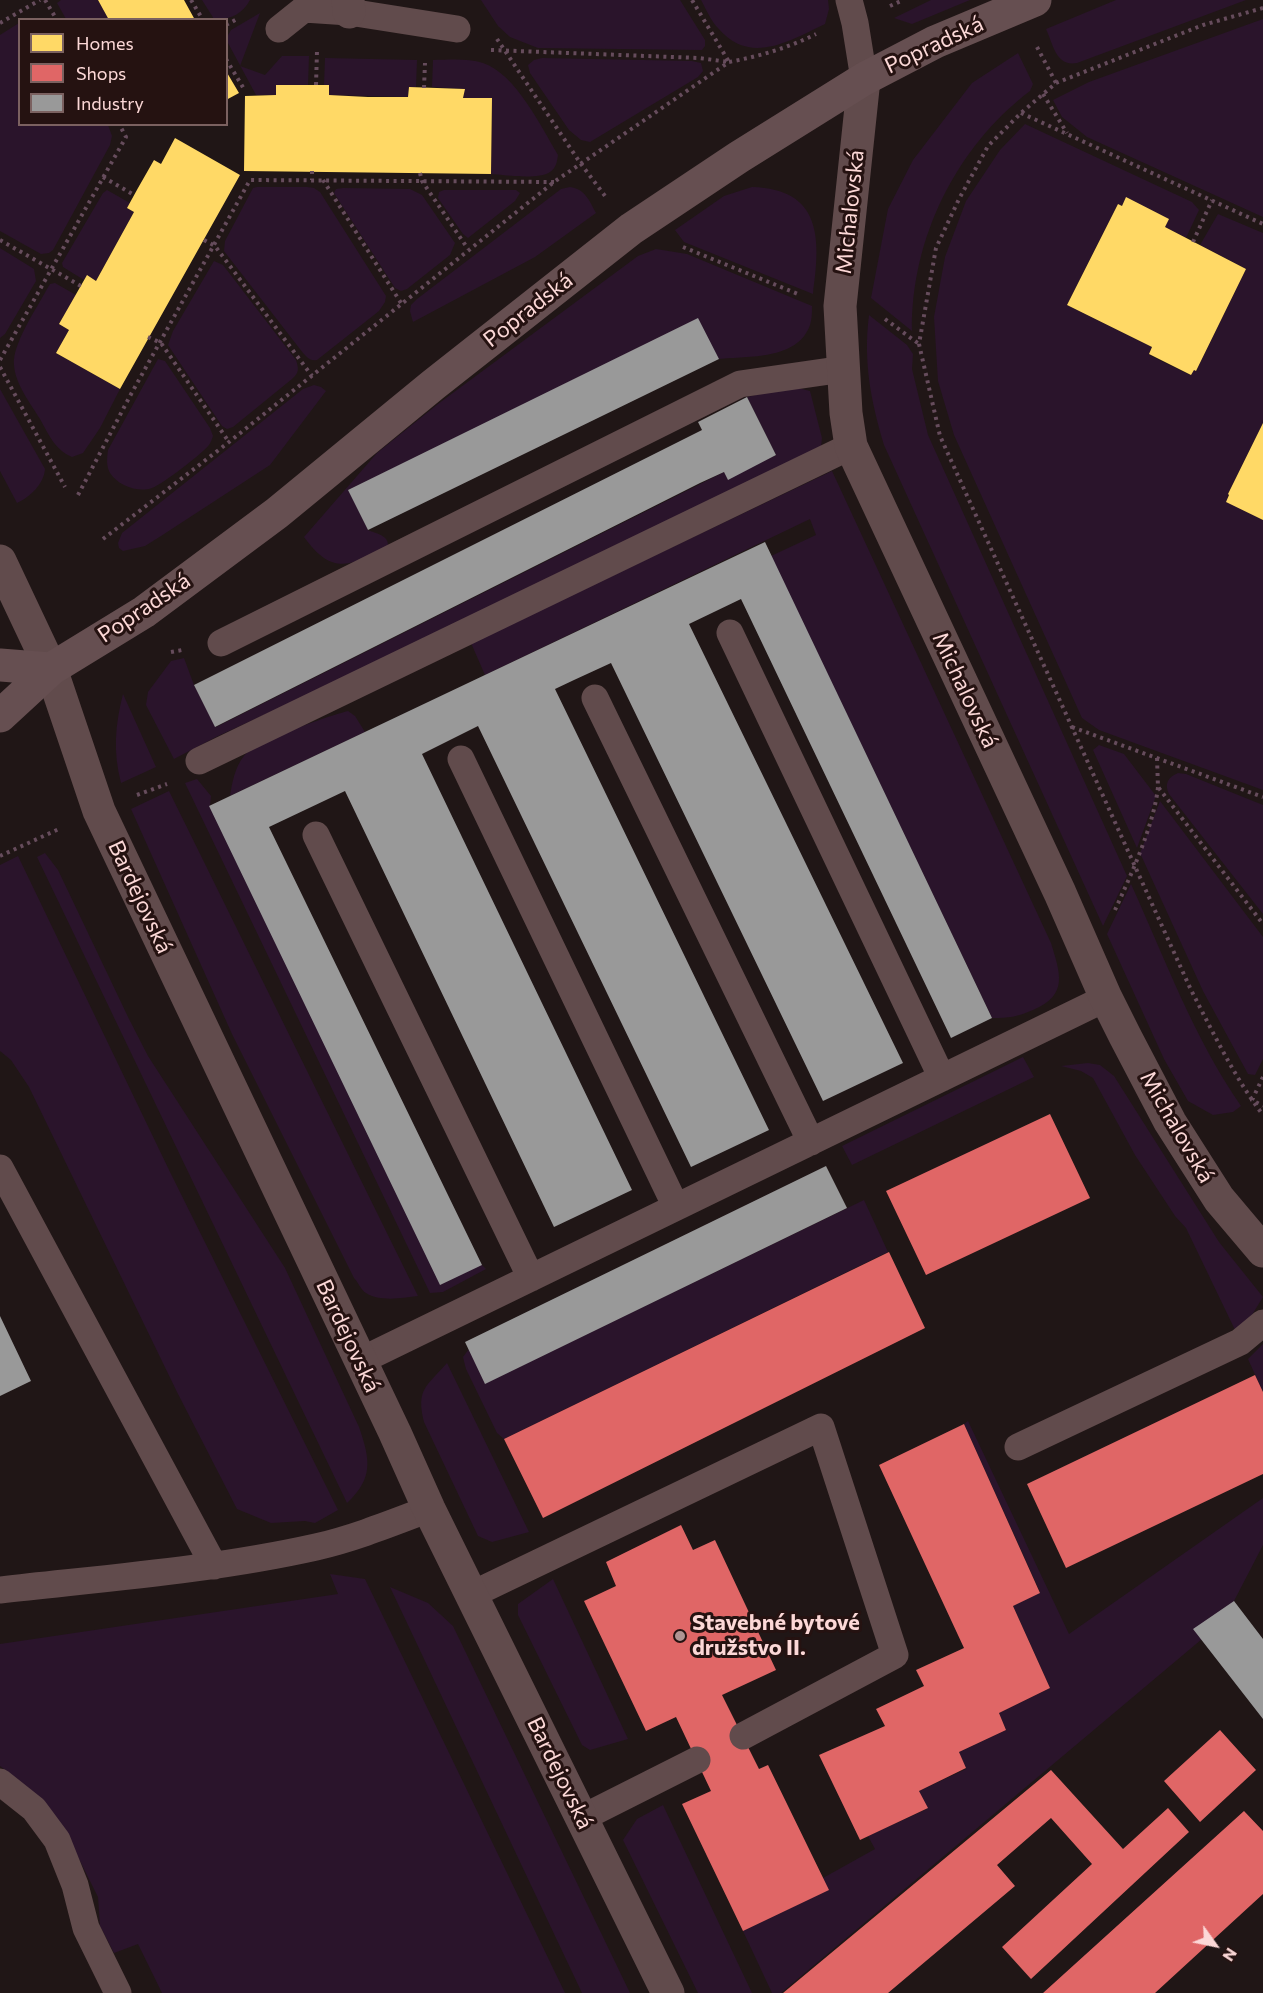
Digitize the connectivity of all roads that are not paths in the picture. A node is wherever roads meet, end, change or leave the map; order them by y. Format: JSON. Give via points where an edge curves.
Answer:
{"nodes":[{"id":1,"x":1035,"y":0,"type":"edge"},
{"id":2,"x":348,"y":6,"type":"edge"},
{"id":3,"x":852,"y":12,"type":"edge"},
{"id":4,"x":457,"y":29,"type":"dead end"},
{"id":5,"x":279,"y":30,"type":"road end"},
{"id":6,"x":864,"y":79,"type":"junction"},
{"id":7,"x":844,"y":369,"type":"junction"},
{"id":8,"x":851,"y":446,"type":"junction"},
{"id":9,"x":0,"y":561,"type":"edge"},
{"id":10,"x":730,"y":633,"type":"dead end"},
{"id":11,"x":221,"y":643,"type":"dead end"},
{"id":12,"x":0,"y":665,"type":"edge"},
{"id":13,"x":51,"y":669,"type":"junction"},
{"id":14,"x":596,"y":698,"type":"dead end"},
{"id":15,"x":0,"y":716,"type":"edge"},
{"id":16,"x":461,"y":759,"type":"dead end"},
{"id":17,"x":199,"y":761,"type":"dead end"},
{"id":18,"x":316,"y":835,"type":"dead end"},
{"id":19,"x":1106,"y":998,"type":"junction"},
{"id":20,"x":942,"y":1078,"type":"junction"},
{"id":21,"x":811,"y":1142,"type":"junction"},
{"id":22,"x":0,"y":1168,"type":"edge"},
{"id":23,"x":676,"y":1207,"type":"junction"},
{"id":24,"x":1263,"y":1251,"type":"edge"},
{"id":25,"x":531,"y":1278,"type":"junction"},
{"id":26,"x":1263,"y":1323,"type":"edge"},
{"id":27,"x":360,"y":1361,"type":"junction"},
{"id":28,"x":1018,"y":1447,"type":"dead end"},
{"id":29,"x":429,"y":1509,"type":"junction"},
{"id":30,"x":214,"y":1566,"type":"junction"},
{"id":31,"x":0,"y":1590,"type":"edge"},
{"id":32,"x":471,"y":1595,"type":"junction"},
{"id":33,"x":743,"y":1736,"type":"dead end"},
{"id":34,"x":697,"y":1760,"type":"dead end"},
{"id":35,"x":0,"y":1782,"type":"edge"},
{"id":36,"x":582,"y":1818,"type":"junction"},
{"id":37,"x":118,"y":1993,"type":"edge"},
{"id":38,"x":668,"y":1993,"type":"edge"}],
"edges":[{"from":1,"to":6,"type":"street","name":"Popradská","via":[[935,42]]},
{"from":2,"to":4,"type":"lane"},
{"from":2,"to":5,"type":"lane","via":[[304,9]]},
{"from":3,"to":6,"type":"lane"},
{"from":6,"to":7,"type":"street","name":"Michalovská","via":[[840,306]]},
{"from":6,"to":13,"type":"street","name":"Popradská","via":[[631,229],[277,513],[144,612]]},
{"from":7,"to":8,"type":"street","name":"Michalovská"},
{"from":7,"to":11,"type":"lane","via":[[740,384]]},
{"from":8,"to":17,"type":"lane"},
{"from":8,"to":19,"type":"street","name":"Michalovská"},
{"from":9,"to":13,"type":"street","name":"Bardejovská"},
{"from":10,"to":20,"type":"lane"},
{"from":12,"to":13,"type":"street"},
{"from":13,"to":15,"type":"street","name":"Popradská"},
{"from":13,"to":27,"type":"street","name":"Bardejovská","via":[[99,811]]},
{"from":14,"to":21,"type":"lane"},
{"from":16,"to":23,"type":"lane"},
{"from":18,"to":25,"type":"lane"},
{"from":19,"to":20,"type":"lane"},
{"from":19,"to":24,"type":"street","name":"Michalovská","via":[[1170,1122],[1219,1199]]},
{"from":20,"to":21,"type":"lane"},
{"from":21,"to":23,"type":"lane"},
{"from":22,"to":30,"type":"lane"},
{"from":23,"to":25,"type":"lane"},
{"from":25,"to":27,"type":"lane"},
{"from":26,"to":28,"type":"lane","via":[[1240,1342]]},
{"from":27,"to":29,"type":"street","name":"Bardejovská"},
{"from":29,"to":30,"type":"lane","via":[[357,1536]]},
{"from":29,"to":32,"type":"street","name":"Bardejovská"},
{"from":30,"to":31,"type":"lane"},
{"from":32,"to":33,"type":"lane","via":[[820,1427],[895,1654]]},
{"from":32,"to":36,"type":"street","name":"Bardejovská"},
{"from":34,"to":36,"type":"lane"},
{"from":35,"to":37,"type":"lane","via":[[34,1809],[57,1840],[75,1885],[86,1928]]},
{"from":36,"to":38,"type":"street","name":"Bardejovská"}]}
